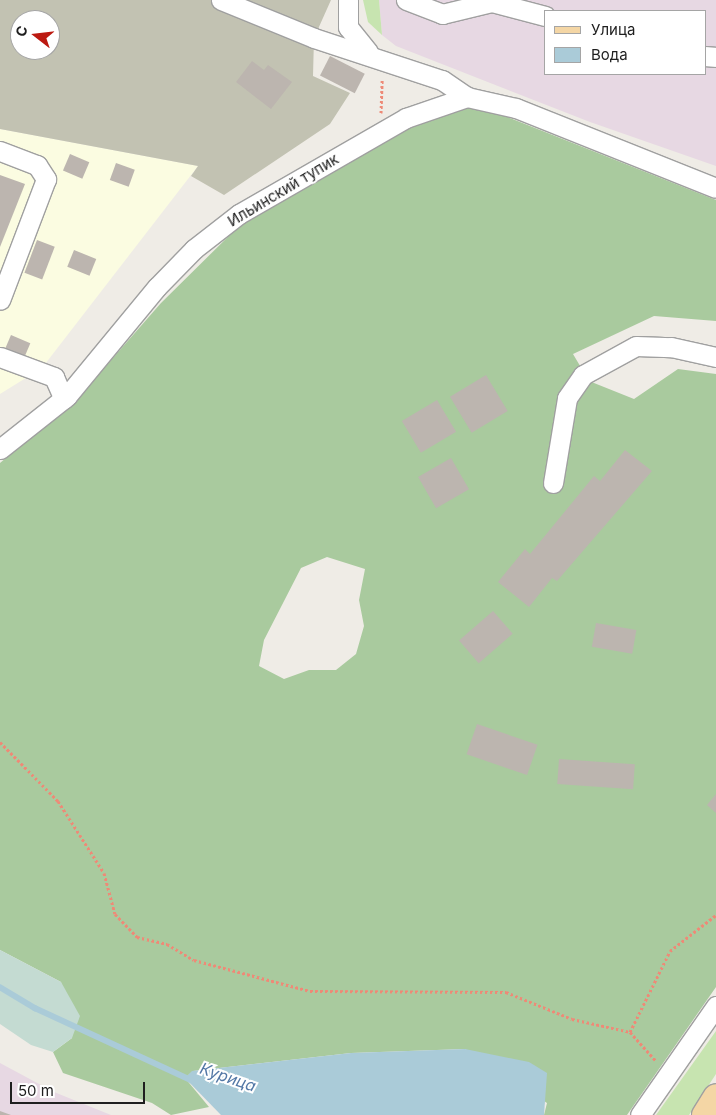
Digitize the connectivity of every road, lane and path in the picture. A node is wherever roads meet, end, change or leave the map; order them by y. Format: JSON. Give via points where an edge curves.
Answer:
{"nodes":[{"id":1,"x":221,"y":0,"type":"edge"},
{"id":2,"x":348,"y":0,"type":"edge"},
{"id":3,"x":406,"y":0,"type":"edge"},
{"id":4,"x":544,"y":16,"type":"edge"},
{"id":5,"x":368,"y":52,"type":"junction"},
{"id":6,"x":382,"y":74,"type":"dead end"},
{"id":7,"x":466,"y":97,"type":"junction"},
{"id":8,"x":380,"y":118,"type":"dead end"},
{"id":9,"x":0,"y":151,"type":"edge"},
{"id":10,"x":716,"y":188,"type":"edge"},
{"id":11,"x":0,"y":300,"type":"edge"},
{"id":12,"x":0,"y":357,"type":"edge"},
{"id":13,"x":716,"y":357,"type":"edge"},
{"id":14,"x":64,"y":399,"type":"junction"},
{"id":15,"x":0,"y":449,"type":"edge"},
{"id":16,"x":552,"y":483,"type":"dead end"},
{"id":17,"x":0,"y":742,"type":"edge"},
{"id":18,"x":716,"y":915,"type":"edge"},
{"id":19,"x":716,"y":1006,"type":"edge"},
{"id":20,"x":630,"y":1032,"type":"junction"},
{"id":21,"x":667,"y":1076,"type":"junction"},
{"id":22,"x":716,"y":1096,"type":"edge"},
{"id":23,"x":640,"y":1115,"type":"edge"},
{"id":24,"x":704,"y":1115,"type":"edge"}],
"edges":[{"from":1,"to":5,"type":"street","via":[[314,38]]},
{"from":2,"to":5,"type":"street","via":[[348,27]]},
{"from":3,"to":4,"type":"street","via":[[442,14],[492,2]]},
{"from":5,"to":7,"type":"street","via":[[442,80]]},
{"from":6,"to":8,"type":"path"},
{"from":7,"to":10,"type":"street","via":[[516,108]]},
{"from":7,"to":14,"type":"street","name":"Ильинский тупик","via":[[406,118],[239,214],[194,250],[157,287]]},
{"from":9,"to":11,"type":"street","via":[[37,166],[46,179]]},
{"from":12,"to":14,"type":"street","via":[[54,378]]},
{"from":13,"to":16,"type":"street","via":[[671,346],[636,346],[583,375],[568,398]]},
{"from":14,"to":15,"type":"street","name":"Ильинский тупик"},
{"from":17,"to":20,"type":"path","via":[[58,801],[104,873],[115,914],[137,937],[167,944],[194,960],[310,991],[506,992],[572,1019]]},
{"from":18,"to":20,"type":"path","via":[[670,951]]},
{"from":19,"to":21,"type":"street"},
{"from":20,"to":21,"type":"path"},
{"from":21,"to":23,"type":"street"},
{"from":22,"to":24,"type":"main road"}]}
